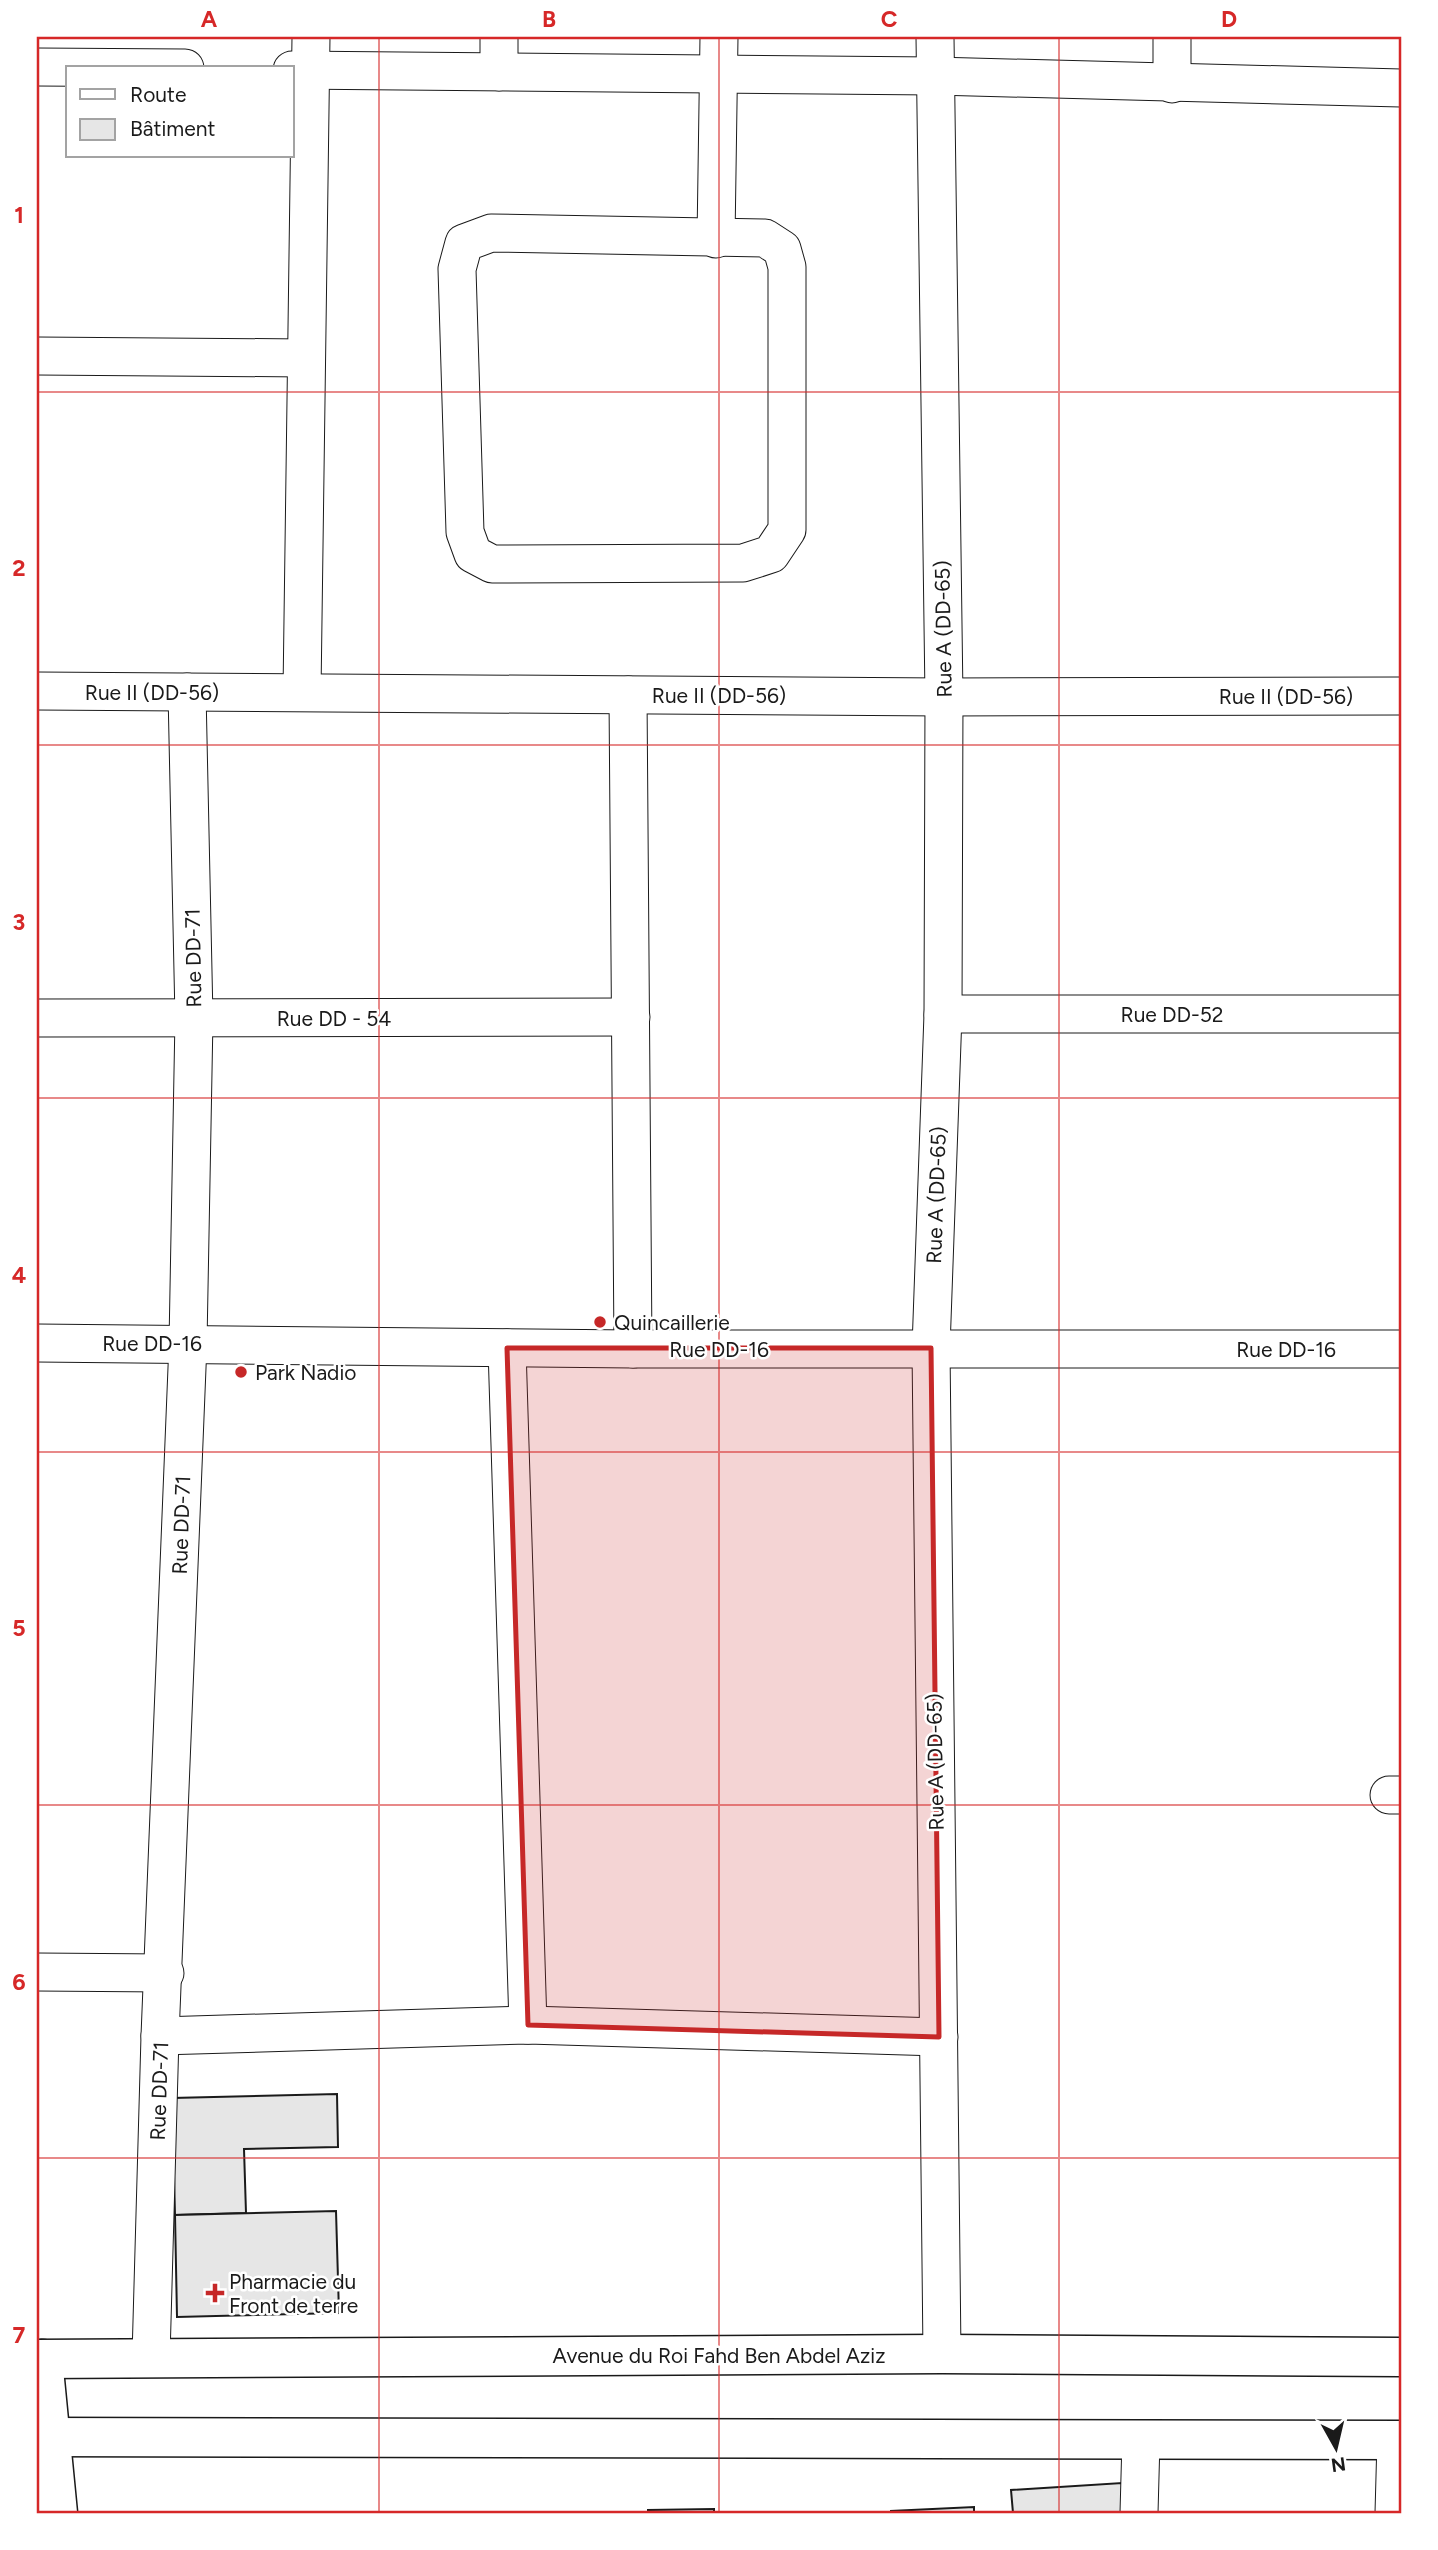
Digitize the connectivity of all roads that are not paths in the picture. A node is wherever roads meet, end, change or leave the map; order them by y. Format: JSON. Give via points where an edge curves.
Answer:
{"nodes":[{"id":1,"x":719,"y":37,"type":"edge"},
{"id":2,"x":935,"y":37,"type":"edge"},
{"id":3,"x":1172,"y":37,"type":"edge"},
{"id":4,"x":499,"y":54,"type":"edge"},
{"id":5,"x":55,"y":57,"type":"edge"},
{"id":6,"x":305,"y":59,"type":"edge"},
{"id":7,"x":161,"y":66,"type":"edge"},
{"id":8,"x":719,"y":75,"type":"junction"},
{"id":9,"x":935,"y":76,"type":"junction"},
{"id":10,"x":1172,"y":84,"type":"junction"},
{"id":11,"x":1401,"y":88,"type":"edge"},
{"id":12,"x":716,"y":239,"type":"junction"},
{"id":13,"x":37,"y":356,"type":"edge"},
{"id":14,"x":305,"y":358,"type":"junction"},
{"id":15,"x":37,"y":691,"type":"edge"},
{"id":16,"x":187,"y":692,"type":"junction"},
{"id":17,"x":302,"y":692,"type":"junction"},
{"id":18,"x":628,"y":695,"type":"junction"},
{"id":19,"x":1401,"y":696,"type":"edge"},
{"id":20,"x":944,"y":697,"type":"junction"},
{"id":21,"x":943,"y":1014,"type":"junction"},
{"id":22,"x":1401,"y":1014,"type":"edge"},
{"id":23,"x":631,"y":1017,"type":"junction"},
{"id":24,"x":37,"y":1018,"type":"edge"},
{"id":25,"x":194,"y":1018,"type":"junction"},
{"id":26,"x":37,"y":1343,"type":"edge"},
{"id":27,"x":188,"y":1343,"type":"junction"},
{"id":28,"x":507,"y":1348,"type":"junction"},
{"id":29,"x":930,"y":1348,"type":"junction"},
{"id":30,"x":633,"y":1349,"type":"junction"},
{"id":31,"x":1401,"y":1349,"type":"edge"},
{"id":32,"x":37,"y":1972,"type":"edge"},
{"id":33,"x":164,"y":1973,"type":"junction"},
{"id":34,"x":528,"y":2025,"type":"junction"},
{"id":35,"x":160,"y":2036,"type":"junction"},
{"id":36,"x":939,"y":2037,"type":"junction"},
{"id":37,"x":942,"y":2354,"type":"junction"},
{"id":38,"x":151,"y":2357,"type":"junction"},
{"id":39,"x":1401,"y":2357,"type":"edge"},
{"id":40,"x":40,"y":2359,"type":"edge"},
{"id":41,"x":44,"y":2437,"type":"edge"},
{"id":42,"x":1141,"y":2440,"type":"junction"},
{"id":43,"x":1399,"y":2440,"type":"edge"},
{"id":44,"x":58,"y":2513,"type":"edge"},
{"id":45,"x":1139,"y":2513,"type":"edge"},
{"id":46,"x":1394,"y":2513,"type":"edge"}],
"edges":[{"from":1,"to":8,"type":"street"},
{"from":2,"to":9,"type":"street","name":"Rue A (DD-65)"},
{"from":3,"to":10,"type":"street"},
{"from":4,"to":6,"type":"street"},
{"from":4,"to":8,"type":"street"},
{"from":5,"to":7,"type":"street"},
{"from":6,"to":14,"type":"street"},
{"from":8,"to":9,"type":"street"},
{"from":8,"to":12,"type":"street"},
{"from":9,"to":10,"type":"street"},
{"from":9,"to":20,"type":"street","name":"Rue A (DD-65)"},
{"from":10,"to":11,"type":"street"},
{"from":12,"to":12,"type":"street","via":[[765,238],[782,249],[787,267],[787,530],[771,554],[743,563],[492,564],[473,554],[465,533],[457,283],[464,243],[491,233]]},
{"from":13,"to":14,"type":"street"},
{"from":14,"to":17,"type":"street"},
{"from":15,"to":16,"type":"street","name":"Rue II (DD-56)"},
{"from":16,"to":17,"type":"street","name":"Rue II (DD-56)"},
{"from":16,"to":25,"type":"street","name":"Rue DD-71"},
{"from":17,"to":18,"type":"street","name":"Rue II (DD-56)"},
{"from":18,"to":20,"type":"street","name":"Rue II (DD-56)"},
{"from":18,"to":23,"type":"street"},
{"from":19,"to":20,"type":"street","name":"Rue II (DD-56)"},
{"from":20,"to":21,"type":"street","name":"Rue A (DD-65)"},
{"from":21,"to":22,"type":"street","name":"Rue DD-52"},
{"from":21,"to":29,"type":"street","name":"Rue A (DD-65)"},
{"from":23,"to":25,"type":"street","name":"Rue DD - 54"},
{"from":23,"to":30,"type":"street"},
{"from":24,"to":25,"type":"street","name":"Rue DD - 54"},
{"from":25,"to":27,"type":"street","name":"Rue DD-71"},
{"from":26,"to":27,"type":"street","name":"Rue DD-16"},
{"from":27,"to":28,"type":"street","name":"Rue DD-16"},
{"from":27,"to":33,"type":"street","name":"Rue DD-71"},
{"from":28,"to":30,"type":"street","name":"Rue DD-16"},
{"from":28,"to":34,"type":"street"},
{"from":29,"to":30,"type":"street","name":"Rue DD-16"},
{"from":29,"to":31,"type":"street","name":"Rue DD-16"},
{"from":29,"to":36,"type":"street","name":"Rue A (DD-65)"},
{"from":32,"to":33,"type":"street"},
{"from":33,"to":35,"type":"street","name":"Rue DD-71"},
{"from":34,"to":35,"type":"street"},
{"from":34,"to":36,"type":"street"},
{"from":35,"to":38,"type":"street","name":"Rue DD-71"},
{"from":36,"to":37,"type":"street","name":"Rue A (DD-65)"},
{"from":37,"to":38,"type":"main road","name":"Avenue du Roi Fahd Ben Abdel Aziz"},
{"from":37,"to":39,"type":"main road","name":"Avenue du Roi Fahd Ben Abdel Aziz"},
{"from":38,"to":40,"type":"main road","name":"Avenue du Roi Fahd Ben Abdel Aziz"},
{"from":40,"to":41,"type":"main road"},
{"from":41,"to":42,"type":"main road"},
{"from":41,"to":44,"type":"main road"},
{"from":42,"to":43,"type":"main road"},
{"from":42,"to":45,"type":"street"},
{"from":43,"to":46,"type":"street"}]}
